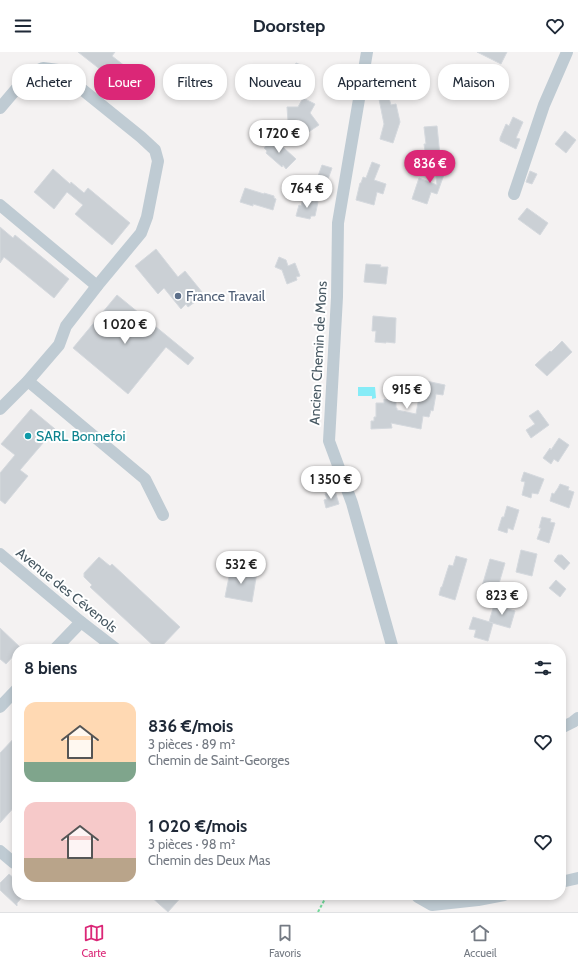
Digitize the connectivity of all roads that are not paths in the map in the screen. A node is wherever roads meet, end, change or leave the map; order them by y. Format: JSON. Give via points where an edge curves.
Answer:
{"nodes":[{"id":1,"x":367,"y":52,"type":"edge"},
{"id":2,"x":567,"y":52,"type":"edge"},
{"id":3,"x":0,"y":108,"type":"edge"},
{"id":4,"x":514,"y":194,"type":"dead end"},
{"id":5,"x":0,"y":205,"type":"edge"},
{"id":6,"x":97,"y":286,"type":"junction"},
{"id":7,"x":28,"y":381,"type":"junction"},
{"id":8,"x":0,"y":409,"type":"edge"},
{"id":9,"x":163,"y":515,"type":"dead end"},
{"id":10,"x":0,"y":554,"type":"edge"},
{"id":11,"x":81,"y":622,"type":"junction"},
{"id":12,"x":60,"y":644,"type":"edge"},
{"id":13,"x":110,"y":644,"type":"edge"},
{"id":14,"x":392,"y":644,"type":"edge"},
{"id":15,"x":12,"y":694,"type":"edge"},
{"id":16,"x":0,"y":707,"type":"edge"},
{"id":17,"x":578,"y":718,"type":"edge"},
{"id":18,"x":566,"y":726,"type":"edge"},
{"id":19,"x":0,"y":851,"type":"edge"},
{"id":20,"x":12,"y":861,"type":"edge"},
{"id":21,"x":578,"y":878,"type":"edge"},
{"id":22,"x":566,"y":881,"type":"edge"},
{"id":23,"x":422,"y":900,"type":"edge"},
{"id":24,"x":478,"y":900,"type":"edge"},
{"id":25,"x":432,"y":908,"type":"edge"}],
"edges":[{"from":1,"to":14,"type":"street","name":"Ancien Chemin de Mons","via":[[338,223],[337,297],[329,441],[352,503]]},
{"from":2,"to":4,"type":"street","via":[[544,105]]},
{"from":3,"to":6,"type":"street","via":[[29,74],[43,68],[58,70],[155,150],[158,161],[147,217],[141,233]]},
{"from":5,"to":6,"type":"street"},
{"from":6,"to":7,"type":"street","via":[[66,326],[59,345]]},
{"from":7,"to":8,"type":"street"},
{"from":7,"to":9,"type":"street","via":[[145,479]]},
{"from":10,"to":11,"type":"street","name":"Avenue des Cévenols"},
{"from":11,"to":12,"type":"street"},
{"from":11,"to":13,"type":"street","name":"Avenue des Cévenols"},
{"from":15,"to":16,"type":"street"},
{"from":17,"to":18,"type":"street"},
{"from":19,"to":20,"type":"street"},
{"from":21,"to":22,"type":"street"},
{"from":23,"to":25,"type":"street"},
{"from":24,"to":25,"type":"street"}]}
